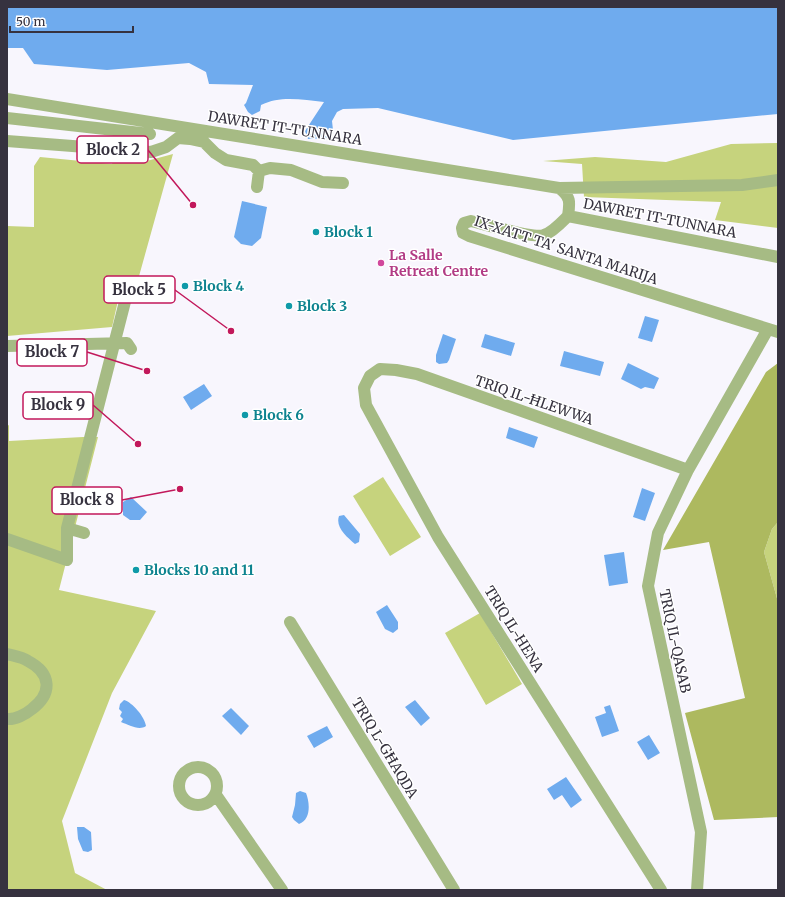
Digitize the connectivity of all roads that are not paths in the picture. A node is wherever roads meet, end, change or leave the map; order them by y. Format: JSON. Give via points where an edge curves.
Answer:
{"nodes":[{"id":1,"x":7,"y":99,"type":"edge"},
{"id":2,"x":7,"y":118,"type":"edge"},
{"id":3,"x":150,"y":134,"type":"dead end"},
{"id":4,"x":7,"y":141,"type":"edge"},
{"id":5,"x":259,"y":171,"type":"junction"},
{"id":6,"x":778,"y":180,"type":"edge"},
{"id":7,"x":343,"y":183,"type":"dead end"},
{"id":8,"x":257,"y":188,"type":"dead end"},
{"id":9,"x":559,"y":188,"type":"junction"},
{"id":10,"x":568,"y":216,"type":"junction"},
{"id":11,"x":778,"y":257,"type":"edge"},
{"id":12,"x":129,"y":286,"type":"dead end"},
{"id":13,"x":773,"y":331,"type":"edge"},
{"id":14,"x":114,"y":343,"type":"junction"},
{"id":15,"x":7,"y":346,"type":"edge"},
{"id":16,"x":131,"y":349,"type":"dead end"},
{"id":17,"x":370,"y":376,"type":"joint"},
{"id":18,"x":688,"y":470,"type":"junction"},
{"id":19,"x":67,"y":528,"type":"junction"},
{"id":20,"x":84,"y":533,"type":"dead end"},
{"id":21,"x":7,"y":539,"type":"edge"},
{"id":22,"x":290,"y":622,"type":"dead end"},
{"id":23,"x":7,"y":654,"type":"edge"},
{"id":24,"x":7,"y":719,"type":"edge"},
{"id":25,"x":216,"y":795,"type":"dead end"},
{"id":26,"x":282,"y":890,"type":"edge"},
{"id":27,"x":454,"y":890,"type":"edge"},
{"id":28,"x":661,"y":890,"type":"edge"},
{"id":29,"x":697,"y":890,"type":"edge"}],
"edges":[{"from":1,"to":9,"type":"street","name":"DAWRET IT-TUNNARA"},
{"from":2,"to":3,"type":"street"},
{"from":4,"to":5,"type":"street","via":[[151,152],[166,147],[178,138],[190,139],[204,142],[226,160],[253,165]]},
{"from":5,"to":7,"type":"street","via":[[270,168],[291,170],[322,182]]},
{"from":5,"to":8,"type":"street"},
{"from":6,"to":9,"type":"street","name":"DAWRET IT-TUNNARA","via":[[742,185]]},
{"from":9,"to":10,"type":"street","name":"DAWRET IT-TUNNARA","via":[[567,194],[570,204]]},
{"from":10,"to":11,"type":"street","name":"DAWRET IT-TUNNARA"},
{"from":10,"to":13,"type":"street","name":"IX-XATT TA' SANTA MARIJA","via":[[543,236],[528,235],[471,221],[464,223],[462,228],[463,233],[469,236]]},
{"from":12,"to":14,"type":"street"},
{"from":13,"to":18,"type":"street","name":"TRIQ IL-QASAB"},
{"from":14,"to":15,"type":"street"},
{"from":14,"to":16,"type":"street","via":[[127,343]]},
{"from":14,"to":19,"type":"street"},
{"from":17,"to":18,"type":"street","name":"TRIQ IL-ĦLEWWA","via":[[380,369],[417,374]]},
{"from":17,"to":28,"type":"street","name":"TRIQ IL-HENA","via":[[364,388],[366,405],[438,537]]},
{"from":18,"to":29,"type":"street","name":"TRIQ IL-QASAB","via":[[658,533],[648,586],[701,832]]},
{"from":19,"to":20,"type":"street"},
{"from":19,"to":21,"type":"street","via":[[67,560]]},
{"from":22,"to":27,"type":"street","name":"TRIQ L-GĦAQDA"},
{"from":23,"to":24,"type":"street","via":[[37,666],[44,674],[46,683],[46,694],[40,703],[28,712]]},
{"from":25,"to":26,"type":"street"}]}
